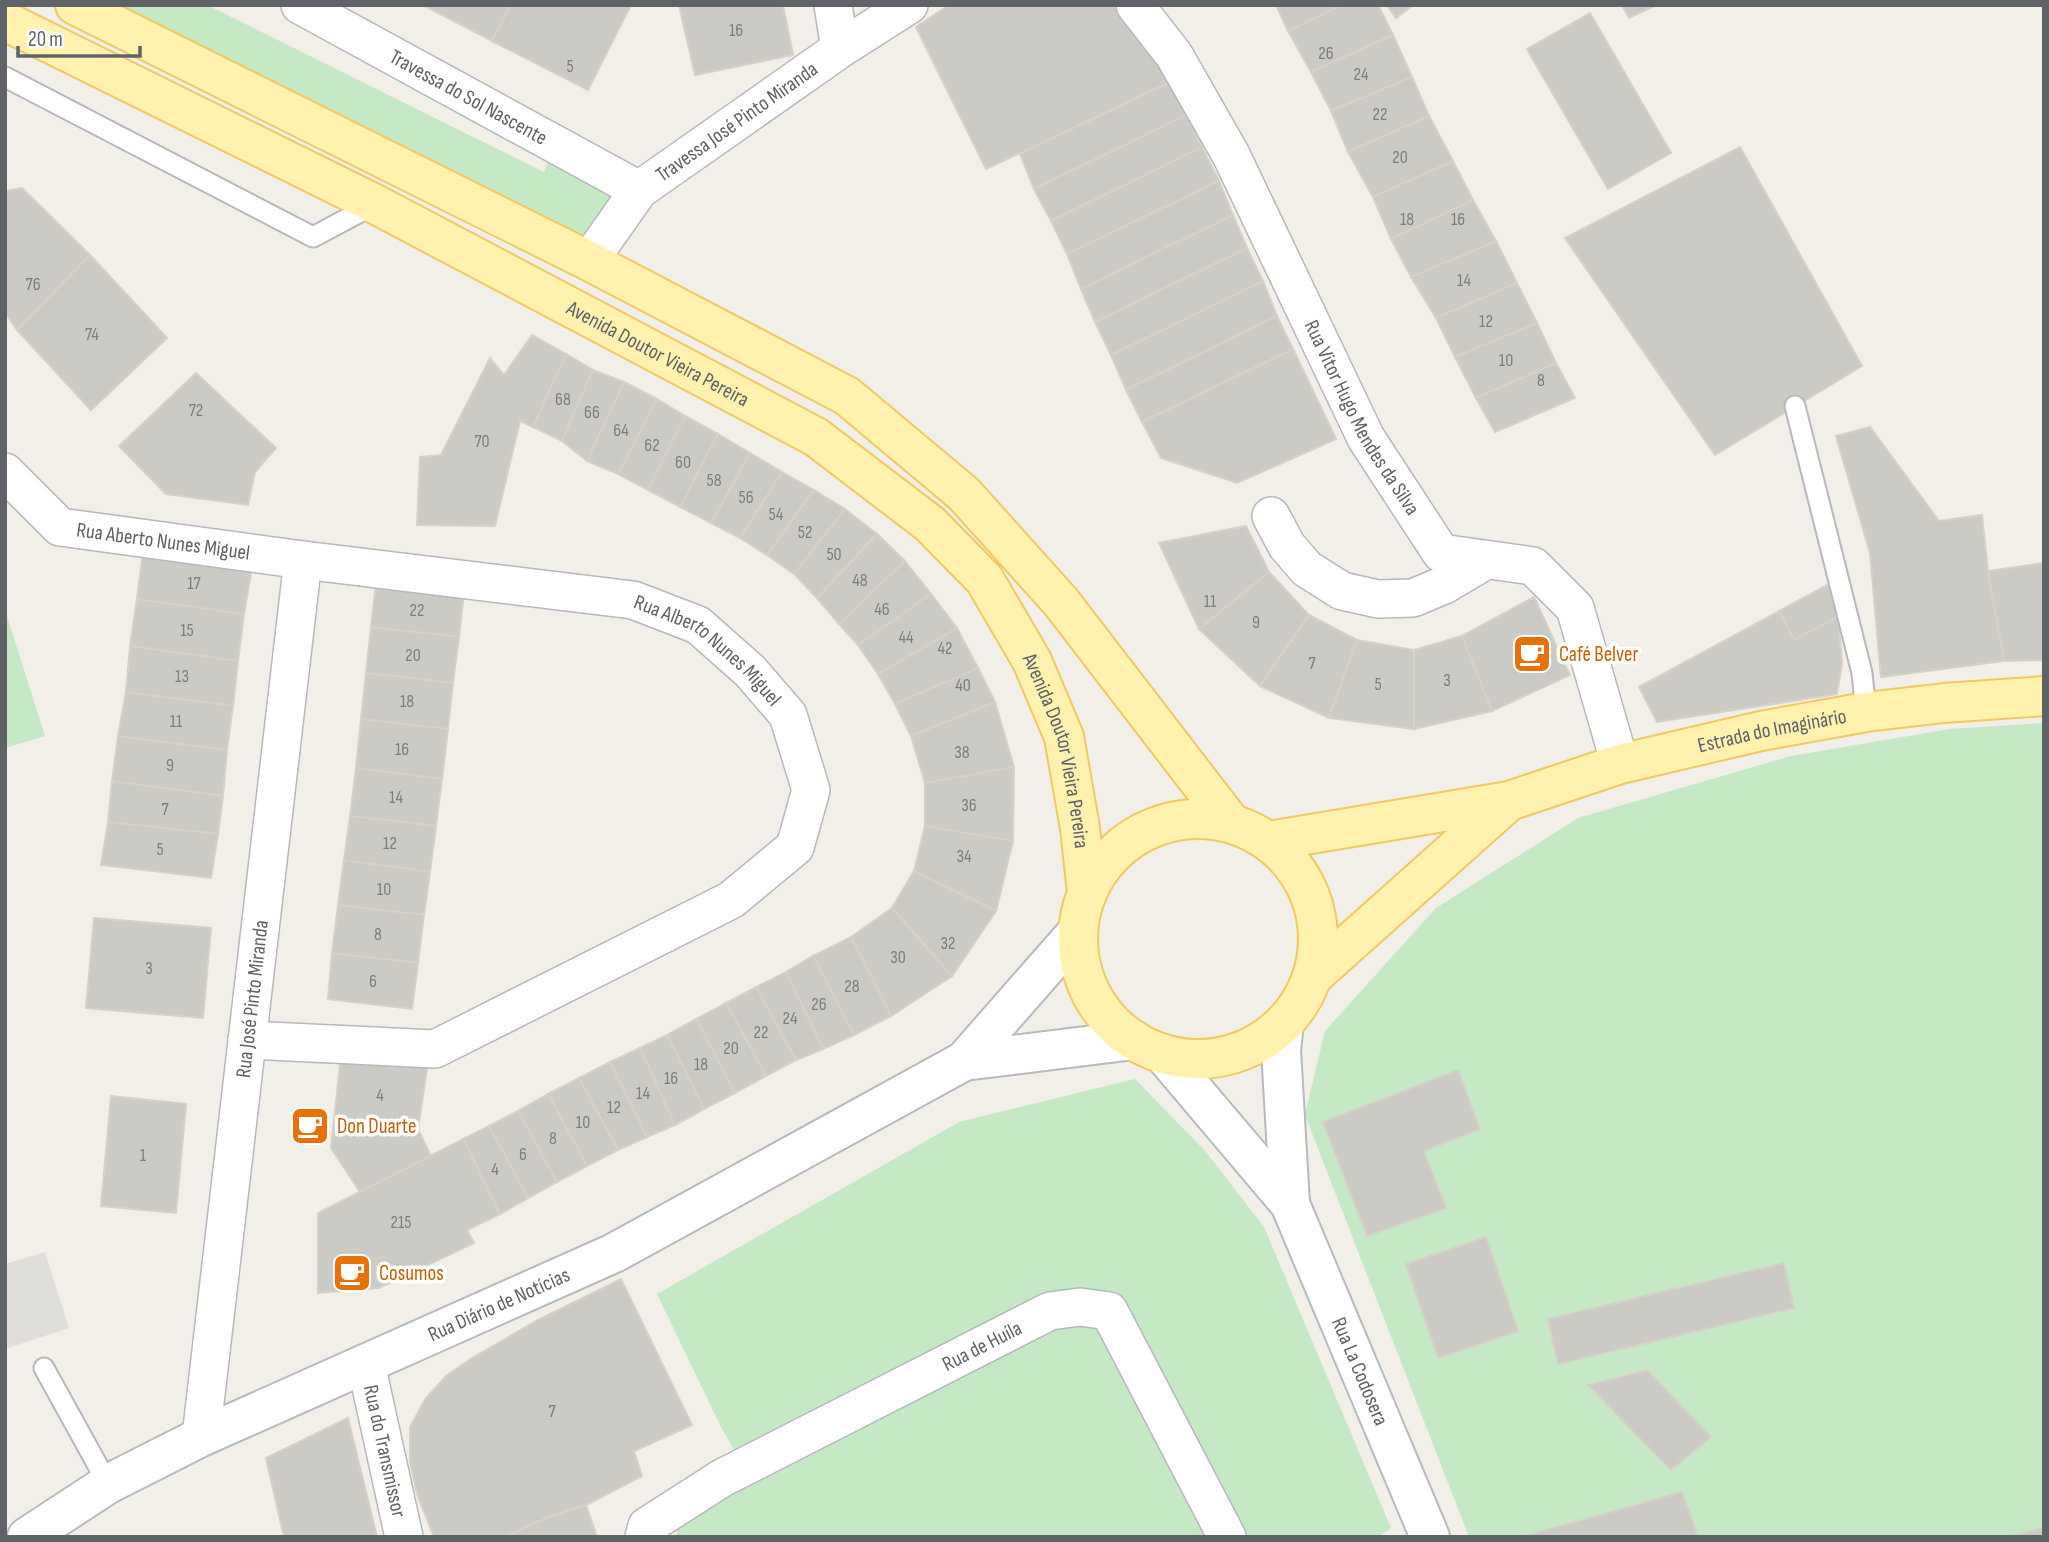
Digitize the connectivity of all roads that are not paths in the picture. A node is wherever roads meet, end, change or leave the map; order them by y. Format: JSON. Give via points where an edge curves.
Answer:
{"nodes":[{"id":1,"x":75,"y":5,"type":"edge"},
{"id":2,"x":300,"y":5,"type":"edge"},
{"id":3,"x":833,"y":5,"type":"edge"},
{"id":4,"x":909,"y":5,"type":"edge"},
{"id":5,"x":1135,"y":5,"type":"edge"},
{"id":6,"x":5,"y":21,"type":"edge"},
{"id":7,"x":840,"y":49,"type":"junction"},
{"id":8,"x":5,"y":77,"type":"edge"},
{"id":9,"x":639,"y":190,"type":"junction"},
{"id":10,"x":375,"y":204,"type":"junction"},
{"id":11,"x":589,"y":261,"type":"junction"},
{"id":12,"x":1795,"y":406,"type":"dead end"},
{"id":13,"x":5,"y":472,"type":"edge"},
{"id":14,"x":1271,"y":516,"type":"dead end"},
{"id":15,"x":303,"y":560,"type":"junction"},
{"id":16,"x":1486,"y":560,"type":"junction"},
{"id":17,"x":2044,"y":696,"type":"edge"},
{"id":18,"x":1866,"y":712,"type":"junction"},
{"id":19,"x":1620,"y":764,"type":"junction"},
{"id":20,"x":1509,"y":801,"type":"junction"},
{"id":21,"x":1231,"y":823,"type":"junction"},
{"id":22,"x":1269,"y":841,"type":"junction"},
{"id":23,"x":1087,"y":893,"type":"junction"},
{"id":24,"x":1078,"y":931,"type":"junction"},
{"id":25,"x":1313,"y":976,"type":"junction"},
{"id":26,"x":1284,"y":1023,"type":"junction"},
{"id":27,"x":247,"y":1040,"type":"junction"},
{"id":28,"x":1148,"y":1047,"type":"junction"},
{"id":29,"x":964,"y":1061,"type":"junction"},
{"id":30,"x":1290,"y":1205,"type":"junction"},
{"id":31,"x":366,"y":1364,"type":"junction"},
{"id":32,"x":44,"y":1368,"type":"dead end"},
{"id":33,"x":201,"y":1437,"type":"junction"},
{"id":34,"x":108,"y":1484,"type":"junction"},
{"id":35,"x":27,"y":1537,"type":"edge"},
{"id":36,"x":404,"y":1537,"type":"edge"},
{"id":37,"x":644,"y":1537,"type":"edge"},
{"id":38,"x":1227,"y":1537,"type":"edge"},
{"id":39,"x":1430,"y":1537,"type":"edge"}],
"edges":[{"from":1,"to":11,"type":"main road"},
{"from":2,"to":9,"type":"street","name":"Travessa do Sol Nascente"},
{"from":3,"to":7,"type":"street"},
{"from":4,"to":7,"type":"street","name":"Travessa José Pinto Miranda"},
{"from":5,"to":16,"type":"street","name":"Rua Vitor Hugo Mendes da Silva","via":[[1174,55],[1231,155],[1366,438],[1441,553]]},
{"from":6,"to":10,"type":"main road","name":"Avenida Doutor Vieira Pereira"},
{"from":7,"to":9,"type":"street","name":"Travessa José Pinto Miranda"},
{"from":8,"to":10,"type":"lane","via":[[313,237]]},
{"from":9,"to":11,"type":"street","name":"Travessa José Pinto Miranda"},
{"from":10,"to":23,"type":"main road","name":"Avenida Doutor Vieira Pereira","via":[[816,437],[930,524],[984,579],[1032,661],[1064,737]]},
{"from":11,"to":21,"type":"main road","via":[[846,396],[964,494],[1061,602]]},
{"from":12,"to":18,"type":"lane","via":[[1862,673]]},
{"from":13,"to":15,"type":"street","name":"Rua Aberto Nunes Miguel","via":[[60,527]]},
{"from":14,"to":16,"type":"street","via":[[1287,546],[1307,569],[1342,592],[1378,599],[1413,598]]},
{"from":15,"to":27,"type":"street","name":"Rua José Pinto Miranda"},
{"from":15,"to":27,"type":"street","name":"Rua Alberto Nunes Miguel","via":[[634,600],[698,625],[750,671],[789,715],[811,790],[795,847],[731,900],[435,1049]]},
{"from":16,"to":19,"type":"street","name":"Rua Vitor Hugo Mendes da Silva","via":[[1533,566],[1575,608]]},
{"from":17,"to":18,"type":"main road","name":"Estrada do Imaginário"},
{"from":18,"to":19,"type":"main road","name":"Estrada do Imaginário"},
{"from":19,"to":20,"type":"main road","name":"Estrada do Imaginário"},
{"from":20,"to":22,"type":"main road"},
{"from":20,"to":25,"type":"main road"},
{"from":21,"to":22,"type":"main road"},
{"from":21,"to":23,"type":"main road","via":[[1196,818],[1162,824],[1131,840],[1105,863]]},
{"from":22,"to":25,"type":"main road","via":[[1291,861],[1317,916],[1319,946]]},
{"from":23,"to":24,"type":"main road"},
{"from":24,"to":28,"type":"main road","via":[[1080,964],[1091,993],[1109,1020]]},
{"from":24,"to":29,"type":"main road"},
{"from":25,"to":26,"type":"main road"},
{"from":26,"to":28,"type":"main road","via":[[1258,1043],[1227,1055],[1195,1059]]},
{"from":26,"to":30,"type":"main road","name":"Rua La Codosera","via":[[1281,1050]]},
{"from":27,"to":33,"type":"street","name":"Rua José Pinto Miranda"},
{"from":28,"to":29,"type":"main road"},
{"from":28,"to":30,"type":"main road","name":"Rua La Codosera"},
{"from":29,"to":31,"type":"main road","name":"Rua Diário de Notícias","via":[[614,1254]]},
{"from":30,"to":39,"type":"main road","name":"Rua La Codosera"},
{"from":31,"to":33,"type":"main road","name":"Rua Diário de Notícias"},
{"from":31,"to":36,"type":"street","name":"Rua do Transmissor"},
{"from":32,"to":34,"type":"lane"},
{"from":33,"to":34,"type":"main road","name":"Rua Diário de Notícias"},
{"from":34,"to":35,"type":"main road","name":"Rua Diário de Notícias"},
{"from":37,"to":38,"type":"street","name":"Rua de Huíla","via":[[647,1526],[722,1478],[1050,1311],[1080,1307],[1110,1311]]}]}
